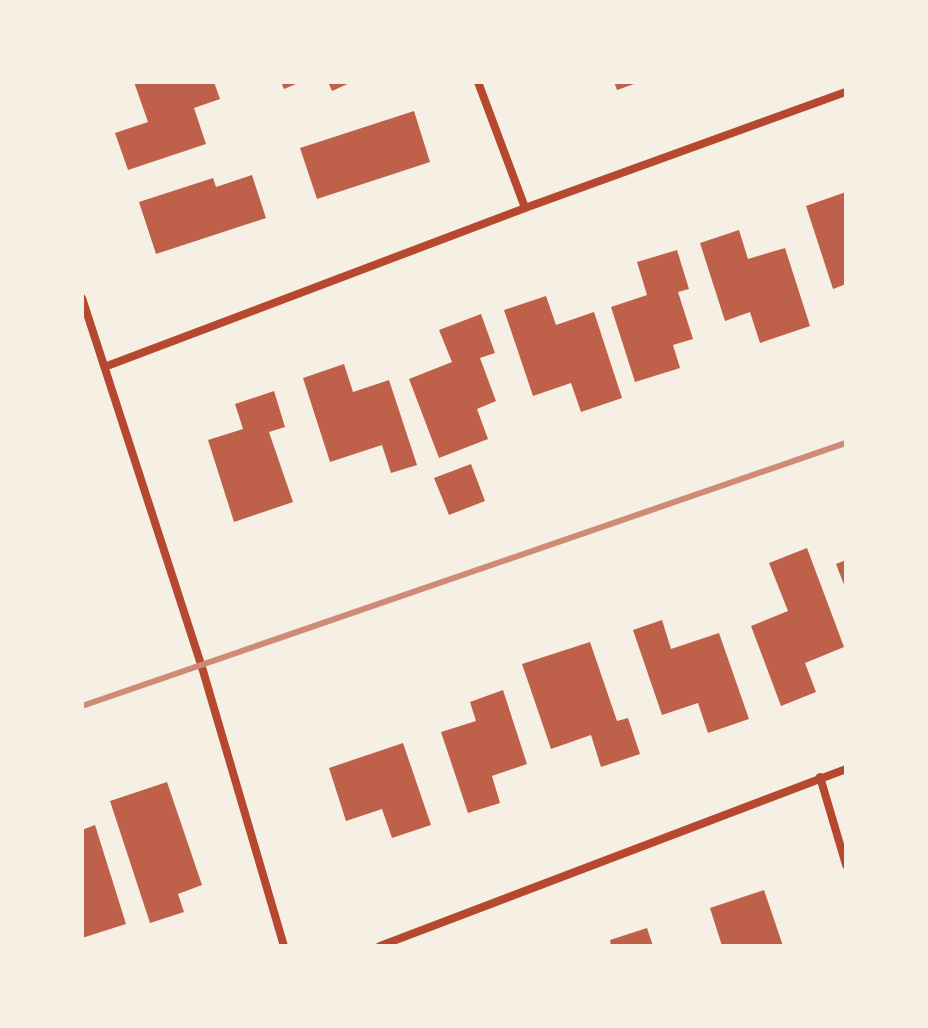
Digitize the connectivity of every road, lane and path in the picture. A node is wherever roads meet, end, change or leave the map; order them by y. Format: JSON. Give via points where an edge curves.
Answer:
{"nodes":[{"id":1,"x":478,"y":82,"type":"edge"},
{"id":2,"x":846,"y":92,"type":"edge"},
{"id":3,"x":525,"y":208,"type":"junction"},
{"id":4,"x":82,"y":298,"type":"edge"},
{"id":5,"x":107,"y":366,"type":"junction"},
{"id":6,"x":846,"y":769,"type":"edge"},
{"id":7,"x":820,"y":777,"type":"junction"},
{"id":8,"x":846,"y":865,"type":"edge"},
{"id":9,"x":284,"y":946,"type":"edge"},
{"id":10,"x":380,"y":946,"type":"edge"}],
"edges":[{"from":1,"to":3,"type":"street"},
{"from":2,"to":3,"type":"street"},
{"from":3,"to":5,"type":"street"},
{"from":4,"to":5,"type":"street"},
{"from":5,"to":9,"type":"street"},
{"from":6,"to":7,"type":"street"},
{"from":7,"to":8,"type":"street"},
{"from":7,"to":10,"type":"street"}]}
